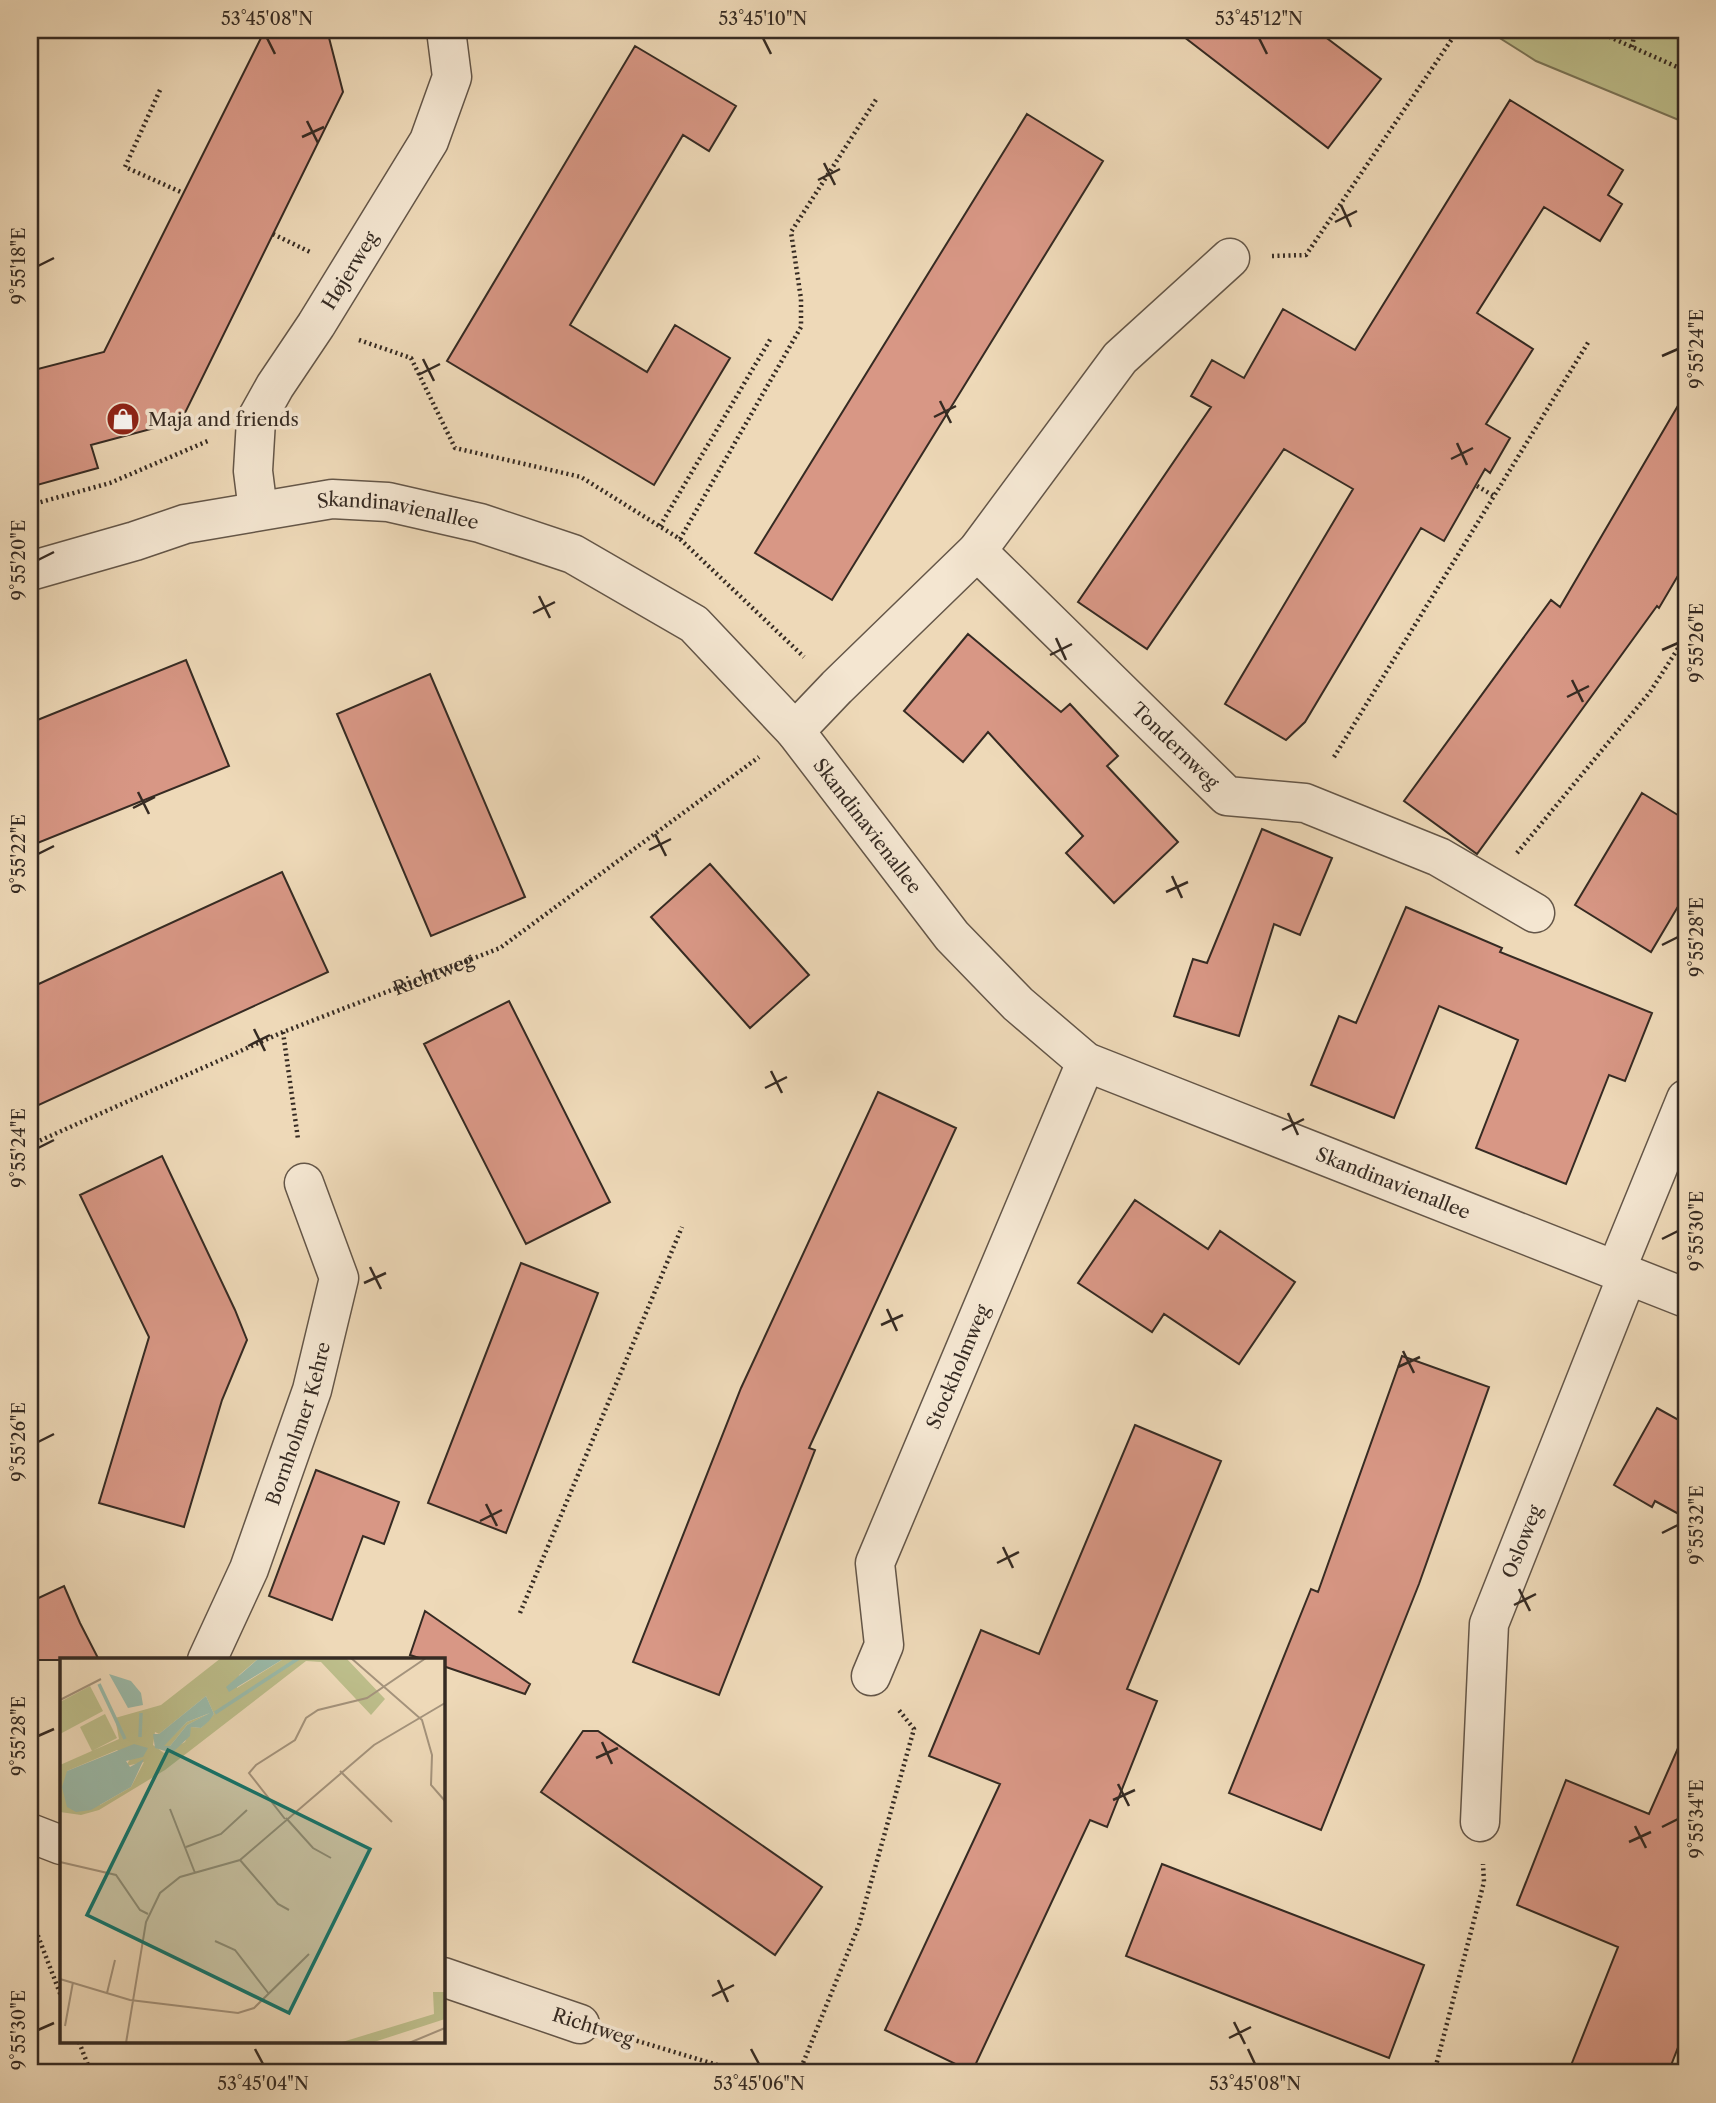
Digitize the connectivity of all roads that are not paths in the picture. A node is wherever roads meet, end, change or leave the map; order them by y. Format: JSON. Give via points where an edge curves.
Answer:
{"nodes":[{"id":1,"x":446,"y":30,"type":"edge"},
{"id":2,"x":1230,"y":258,"type":"road end"},
{"id":3,"x":258,"y":511,"type":"junction"},
{"id":4,"x":976,"y":551,"type":"junction"},
{"id":5,"x":30,"y":571,"type":"edge"},
{"id":6,"x":795,"y":731,"type":"junction"},
{"id":7,"x":1535,"y":913,"type":"dead end"},
{"id":8,"x":1086,"y":1062,"type":"junction"},
{"id":9,"x":1686,"y":1099,"type":"edge"},
{"id":10,"x":304,"y":1183,"type":"road end"},
{"id":11,"x":1621,"y":1273,"type":"junction"},
{"id":12,"x":1686,"y":1298,"type":"edge"},
{"id":13,"x":209,"y":1658,"type":"edge"},
{"id":14,"x":871,"y":1676,"type":"road end"},
{"id":15,"x":1480,"y":1822,"type":"road end"},
{"id":16,"x":30,"y":1833,"type":"edge"},
{"id":17,"x":60,"y":1845,"type":"edge"},
{"id":18,"x":444,"y":1977,"type":"edge"},
{"id":19,"x":580,"y":2024,"type":"road end"}],
"edges":[{"from":1,"to":3,"type":"street","name":"Højerweg","via":[[452,77],[429,141],[256,421],[253,471]]},
{"from":2,"to":4,"type":"street","via":[[1120,358]]},
{"from":3,"to":5,"type":"street","name":"Skandinavienallee","via":[[185,524]]},
{"from":3,"to":6,"type":"street","name":"Skandinavienallee","via":[[332,499],[388,502],[480,523],[573,554],[694,624]]},
{"from":4,"to":6,"type":"street"},
{"from":4,"to":7,"type":"street","name":"Tondernweg","via":[[1227,796],[1305,803],[1439,857]]},
{"from":6,"to":8,"type":"street","name":"Skandinavienallee","via":[[952,936],[1018,1004]]},
{"from":8,"to":11,"type":"street","name":"Skandinavienallee"},
{"from":8,"to":14,"type":"street","name":"Stockholmweg","via":[[875,1563],[884,1645]]},
{"from":9,"to":11,"type":"street","name":"Osloweg"},
{"from":10,"to":13,"type":"street","name":"Bornholmer Kehre","via":[[339,1278],[307,1403],[249,1569]]},
{"from":11,"to":12,"type":"street","name":"Skandinavienallee"},
{"from":11,"to":15,"type":"street","name":"Osloweg","via":[[1489,1624]]},
{"from":16,"to":17,"type":"street"},
{"from":18,"to":19,"type":"street","name":"Richtweg"}]}
